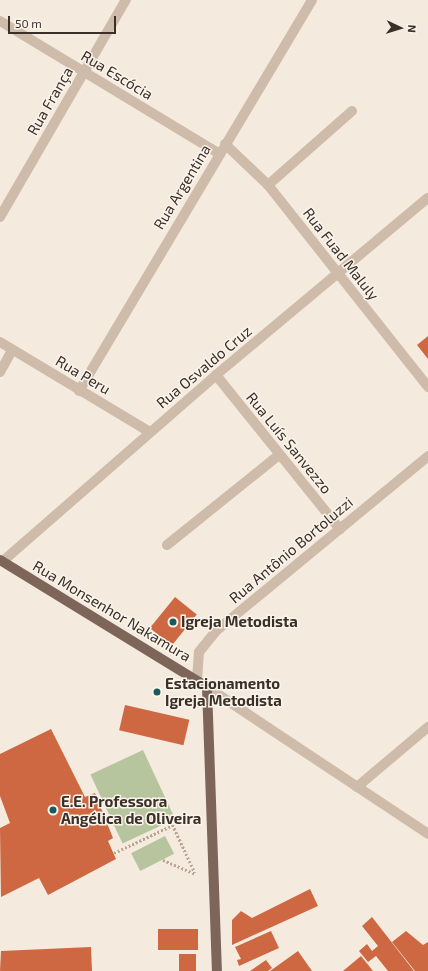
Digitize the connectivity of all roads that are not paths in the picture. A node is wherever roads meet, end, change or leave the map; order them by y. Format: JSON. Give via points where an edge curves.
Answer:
{"nodes":[{"id":1,"x":126,"y":0,"type":"edge"},
{"id":2,"x":312,"y":0,"type":"edge"},
{"id":3,"x":0,"y":21,"type":"edge"},
{"id":4,"x":83,"y":72,"type":"junction"},
{"id":5,"x":352,"y":111,"type":"dead end"},
{"id":6,"x":225,"y":144,"type":"junction"},
{"id":7,"x":218,"y":153,"type":"junction"},
{"id":8,"x":268,"y":185,"type":"junction"},
{"id":9,"x":428,"y":198,"type":"edge"},
{"id":10,"x":0,"y":216,"type":"edge"},
{"id":11,"x":340,"y":276,"type":"junction"},
{"id":12,"x":0,"y":342,"type":"edge"},
{"id":13,"x":12,"y":350,"type":"junction"},
{"id":14,"x":0,"y":372,"type":"edge"},
{"id":15,"x":216,"y":375,"type":"junction"},
{"id":16,"x":428,"y":387,"type":"edge"},
{"id":17,"x":79,"y":391,"type":"junction"},
{"id":18,"x":150,"y":432,"type":"junction"},
{"id":19,"x":279,"y":455,"type":"junction"},
{"id":20,"x":428,"y":456,"type":"edge"},
{"id":21,"x":340,"y":529,"type":"junction"},
{"id":22,"x":167,"y":545,"type":"dead end"},
{"id":23,"x":1,"y":561,"type":"edge"},
{"id":24,"x":197,"y":680,"type":"junction"},
{"id":25,"x":207,"y":687,"type":"junction"},
{"id":26,"x":428,"y":727,"type":"edge"},
{"id":27,"x":357,"y":787,"type":"junction"},
{"id":28,"x":428,"y":834,"type":"edge"},
{"id":29,"x":217,"y":971,"type":"edge"}],
"edges":[{"from":1,"to":4,"type":"street","name":"Rua França"},
{"from":2,"to":6,"type":"street","name":"Rua Argentina"},
{"from":3,"to":4,"type":"street","name":"Rua Escócia"},
{"from":4,"to":7,"type":"street","name":"Rua Escócia"},
{"from":4,"to":10,"type":"street","name":"Rua França"},
{"from":5,"to":8,"type":"street"},
{"from":6,"to":7,"type":"street","name":"Rua Argentina"},
{"from":6,"to":8,"type":"street","name":"Rua Fuad Maluly"},
{"from":7,"to":17,"type":"street","name":"Rua Argentina"},
{"from":8,"to":11,"type":"street","name":"Rua Fuad Maluly"},
{"from":9,"to":11,"type":"street","name":"Rua Osvaldo Cruz"},
{"from":11,"to":15,"type":"street","name":"Rua Osvaldo Cruz"},
{"from":11,"to":16,"type":"street","name":"Rua Fuad Maluly"},
{"from":12,"to":13,"type":"street","name":"Rua Peru"},
{"from":13,"to":14,"type":"street"},
{"from":13,"to":17,"type":"street","name":"Rua Peru"},
{"from":15,"to":18,"type":"street","name":"Rua Osvaldo Cruz"},
{"from":15,"to":19,"type":"street","name":"Rua Luís Sanvezzo"},
{"from":17,"to":18,"type":"street","name":"Rua Peru"},
{"from":18,"to":23,"type":"street","name":"Rua Osvaldo Cruz"},
{"from":19,"to":21,"type":"street","name":"Rua Luís Sanvezzo"},
{"from":19,"to":22,"type":"street"},
{"from":20,"to":21,"type":"street","name":"Rua Antônio Bortoluzzi"},
{"from":21,"to":24,"type":"street","name":"Rua Antônio Bortoluzzi","via":[[207,640],[199,652]]},
{"from":23,"to":24,"type":"main road","name":"Rua Monsenhor Nakamura"},
{"from":24,"to":25,"type":"main road","name":"Rua Monsenhor Nakamura"},
{"from":25,"to":27,"type":"street","name":"Rua Monsenhor Nakamura"},
{"from":25,"to":29,"type":"main road"},
{"from":26,"to":27,"type":"street"},
{"from":27,"to":28,"type":"street","name":"Rua Monsenhor Nakamura"}]}
